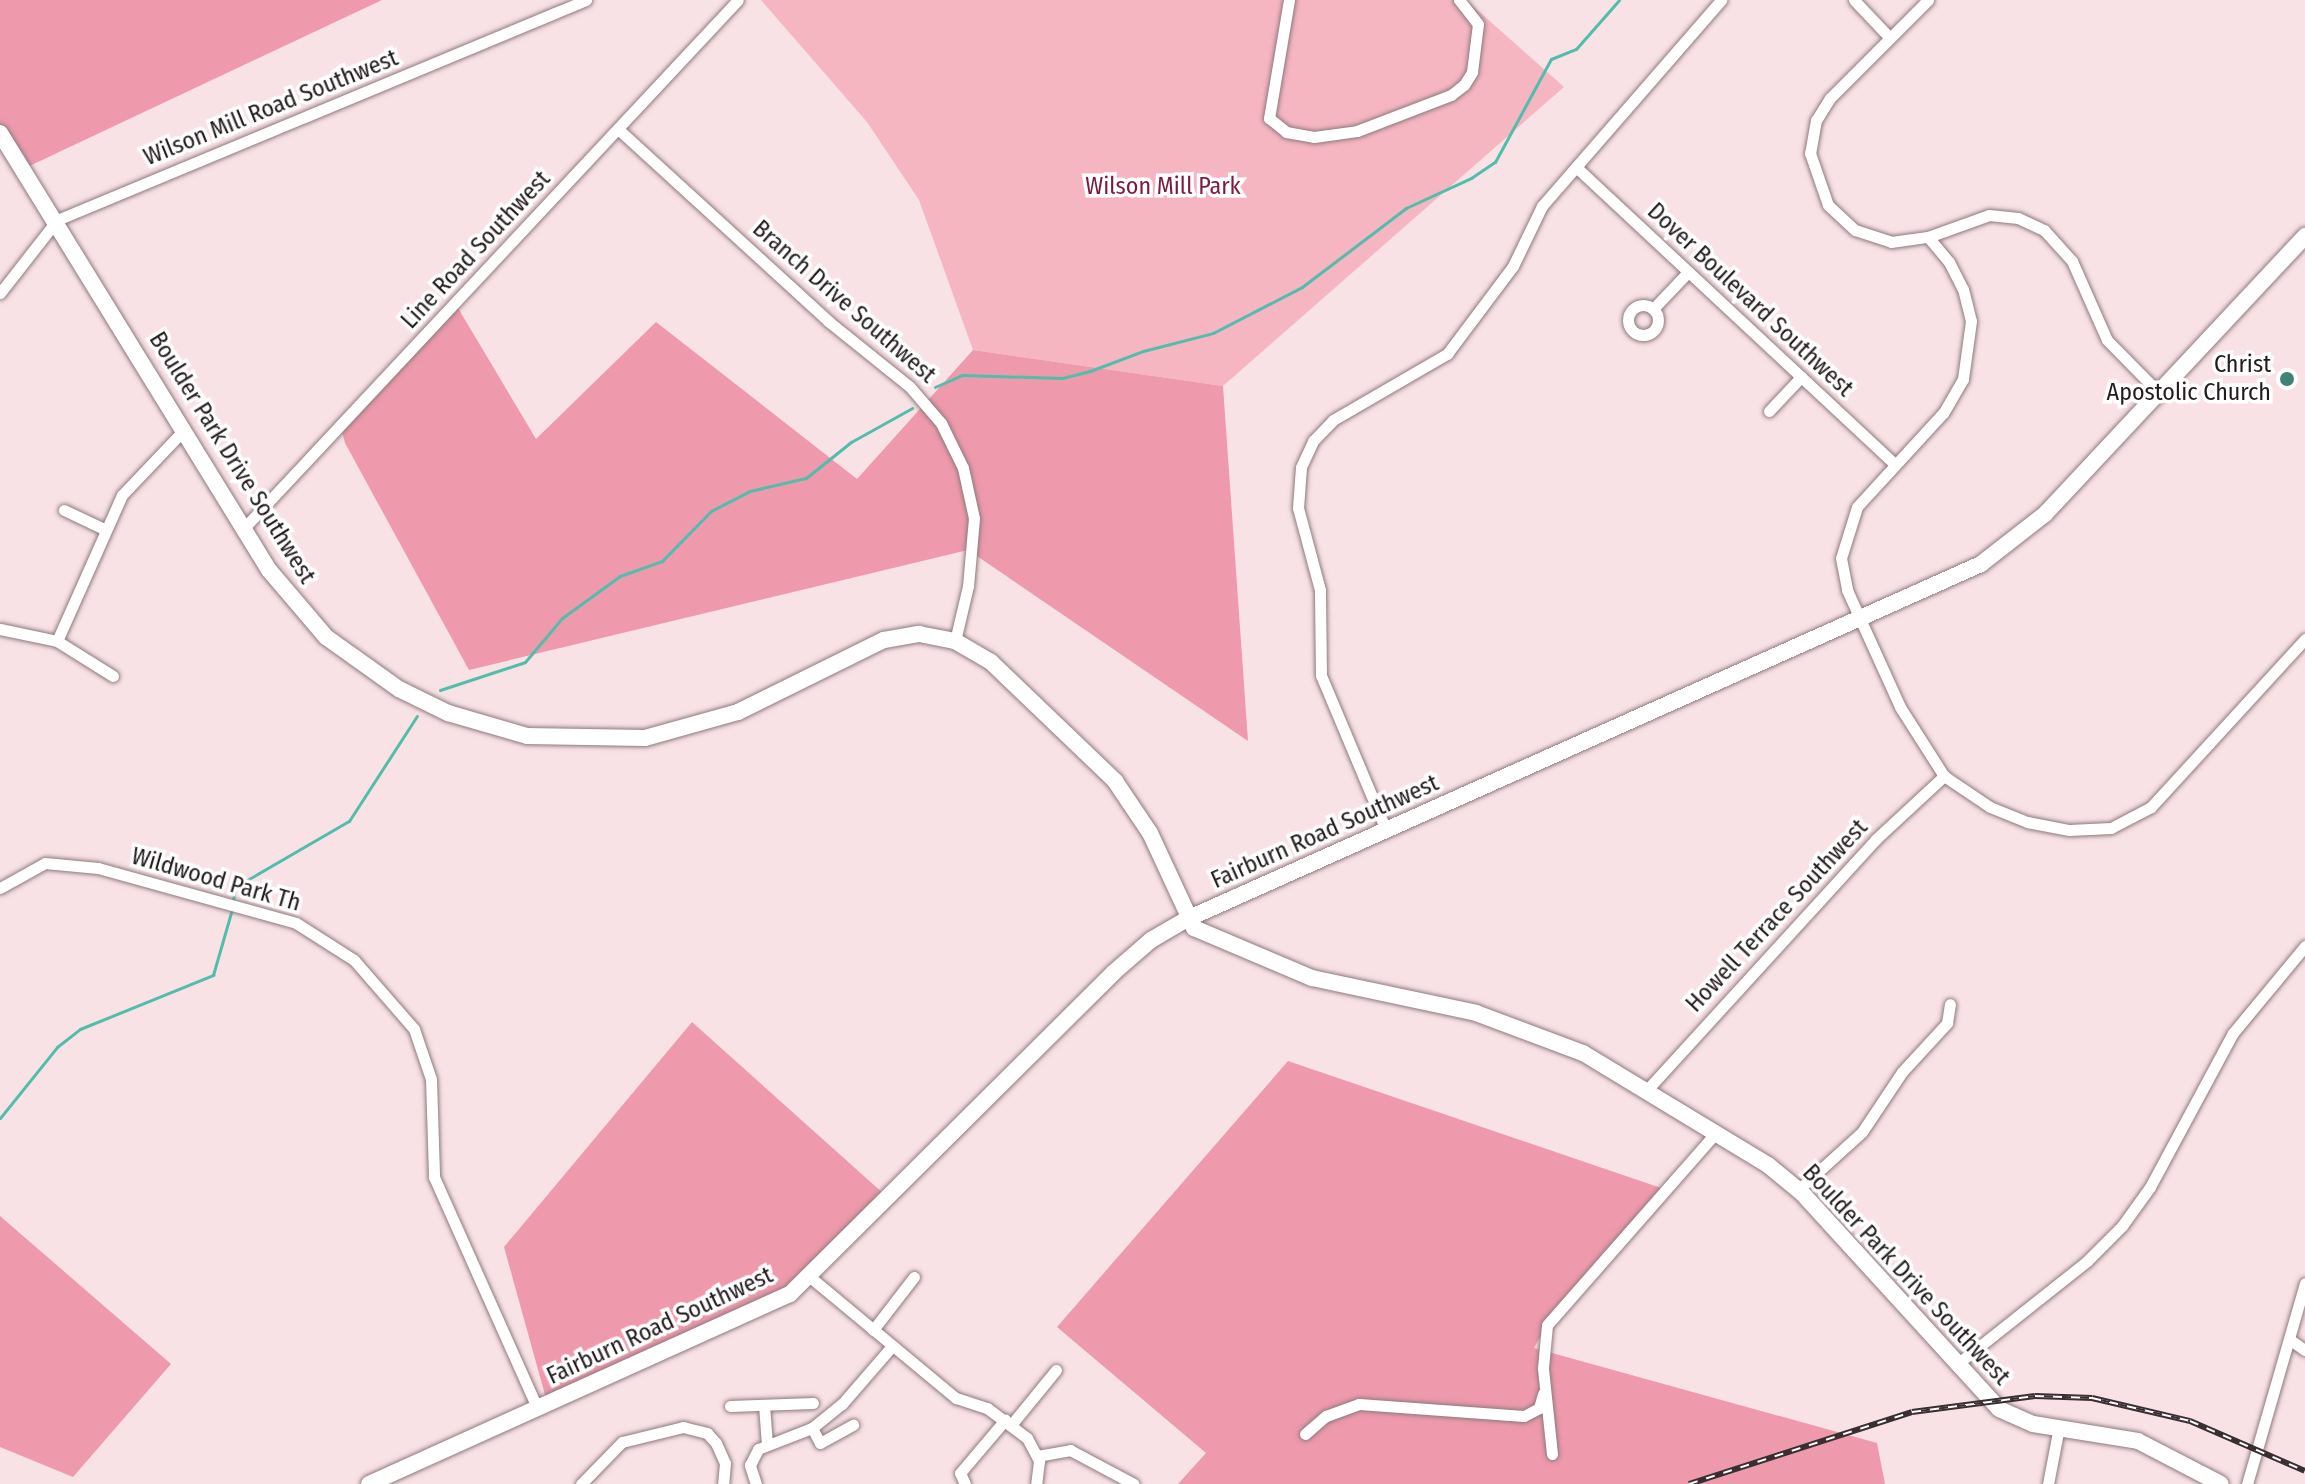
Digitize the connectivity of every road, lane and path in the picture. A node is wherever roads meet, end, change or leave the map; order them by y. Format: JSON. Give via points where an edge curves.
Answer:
{"nodes":[{"id":1,"x":586,"y":0,"type":"edge"},
{"id":2,"x":738,"y":0,"type":"edge"},
{"id":3,"x":1289,"y":0,"type":"edge"},
{"id":4,"x":1459,"y":0,"type":"edge"},
{"id":5,"x":1721,"y":0,"type":"edge"},
{"id":6,"x":1854,"y":0,"type":"edge"},
{"id":7,"x":1928,"y":0,"type":"edge"},
{"id":8,"x":1888,"y":36,"type":"junction"},
{"id":9,"x":618,"y":129,"type":"junction"},
{"id":10,"x":0,"y":133,"type":"edge"},
{"id":11,"x":1576,"y":167,"type":"junction"},
{"id":12,"x":57,"y":220,"type":"junction"},
{"id":13,"x":2305,"y":236,"type":"edge"},
{"id":14,"x":1928,"y":237,"type":"junction"},
{"id":15,"x":1688,"y":272,"type":"junction"},
{"id":16,"x":0,"y":293,"type":"edge"},
{"id":17,"x":1653,"y":309,"type":"dead end"},
{"id":18,"x":1801,"y":377,"type":"junction"},
{"id":19,"x":2160,"y":394,"type":"junction"},
{"id":20,"x":1769,"y":411,"type":"dead end"},
{"id":21,"x":184,"y":430,"type":"junction"},
{"id":22,"x":1895,"y":464,"type":"junction"},
{"id":23,"x":64,"y":510,"type":"dead end"},
{"id":24,"x":104,"y":529,"type":"junction"},
{"id":25,"x":243,"y":529,"type":"junction"},
{"id":26,"x":1860,"y":619,"type":"junction"},
{"id":27,"x":0,"y":629,"type":"edge"},
{"id":28,"x":2305,"y":639,"type":"edge"},
{"id":29,"x":57,"y":641,"type":"junction"},
{"id":30,"x":955,"y":641,"type":"junction"},
{"id":31,"x":113,"y":676,"type":"dead end"},
{"id":32,"x":1944,"y":776,"type":"junction"},
{"id":33,"x":1386,"y":830,"type":"junction"},
{"id":34,"x":0,"y":888,"type":"edge"},
{"id":35,"x":1187,"y":919,"type":"junction"},
{"id":36,"x":2305,"y":946,"type":"edge"},
{"id":37,"x":1950,"y":1004,"type":"dead end"},
{"id":38,"x":1646,"y":1091,"type":"junction"},
{"id":39,"x":1715,"y":1134,"type":"junction"},
{"id":40,"x":1798,"y":1190,"type":"junction"},
{"id":41,"x":810,"y":1277,"type":"junction"},
{"id":42,"x":914,"y":1277,"type":"dead end"},
{"id":43,"x":2305,"y":1283,"type":"edge"},
{"id":44,"x":873,"y":1330,"type":"junction"},
{"id":45,"x":2289,"y":1339,"type":"junction"},
{"id":46,"x":892,"y":1346,"type":"junction"},
{"id":47,"x":2305,"y":1350,"type":"edge"},
{"id":48,"x":1956,"y":1365,"type":"junction"},
{"id":49,"x":1056,"y":1370,"type":"dead end"},
{"id":50,"x":1545,"y":1390,"type":"junction"},
{"id":51,"x":813,"y":1403,"type":"dead end"},
{"id":52,"x":764,"y":1405,"type":"junction"},
{"id":53,"x":730,"y":1406,"type":"dead end"},
{"id":54,"x":538,"y":1409,"type":"junction"},
{"id":55,"x":1008,"y":1423,"type":"junction"},
{"id":56,"x":853,"y":1425,"type":"dead end"},
{"id":57,"x":2059,"y":1427,"type":"junction"},
{"id":58,"x":812,"y":1428,"type":"junction"},
{"id":59,"x":1305,"y":1434,"type":"dead end"},
{"id":60,"x":767,"y":1445,"type":"junction"},
{"id":61,"x":1552,"y":1454,"type":"dead end"},
{"id":62,"x":1037,"y":1456,"type":"junction"},
{"id":63,"x":369,"y":1484,"type":"edge"},
{"id":64,"x":581,"y":1484,"type":"edge"},
{"id":65,"x":723,"y":1484,"type":"edge"},
{"id":66,"x":756,"y":1484,"type":"edge"},
{"id":67,"x":965,"y":1484,"type":"edge"},
{"id":68,"x":1036,"y":1484,"type":"edge"},
{"id":69,"x":1134,"y":1484,"type":"edge"},
{"id":70,"x":2048,"y":1484,"type":"edge"},
{"id":71,"x":2221,"y":1484,"type":"edge"},
{"id":72,"x":2247,"y":1484,"type":"edge"}],
"edges":[{"from":1,"to":12,"type":"street","name":"Wilson Mill Road Southwest"},
{"from":2,"to":9,"type":"street","name":"Line Road Southwest"},
{"from":3,"to":4,"type":"street","via":[[1269,118],[1286,132],[1314,137],[1357,131],[1464,85],[1472,72],[1478,24]]},
{"from":5,"to":11,"type":"street"},
{"from":6,"to":8,"type":"street"},
{"from":7,"to":8,"type":"street"},
{"from":8,"to":14,"type":"street","via":[[1823,107],[1812,134],[1813,170],[1828,205],[1855,230],[1891,242]]},
{"from":9,"to":25,"type":"street","name":"Line Road Southwest"},
{"from":9,"to":30,"type":"street","name":"Branch Drive Southwest","via":[[828,321],[910,387],[941,423],[963,468],[974,518],[968,586]]},
{"from":10,"to":12,"type":"street","name":"Boulder Park Drive Southwest"},
{"from":11,"to":15,"type":"street","name":"Dover Boulevard Southwest"},
{"from":11,"to":33,"type":"street","via":[[1542,206],[1513,266],[1447,354],[1333,420],[1313,441],[1301,467],[1298,508],[1320,590],[1321,675]]},
{"from":12,"to":16,"type":"street","name":"Wilson Mill Road Southwest"},
{"from":12,"to":21,"type":"street","name":"Boulder Park Drive Southwest"},
{"from":13,"to":19,"type":"street","name":"Fairburn Road Southwest"},
{"from":14,"to":19,"type":"street","via":[[1989,215],[2018,218],[2044,230],[2072,261],[2107,340]]},
{"from":14,"to":22,"type":"street","via":[[1963,289],[1970,351],[1951,402]]},
{"from":15,"to":17,"type":"street"},
{"from":15,"to":18,"type":"street","name":"Dover Boulevard Southwest"},
{"from":18,"to":20,"type":"street"},
{"from":18,"to":22,"type":"street","name":"Dover Boulevard Southwest"},
{"from":19,"to":26,"type":"street","name":"Fairburn Road Southwest","via":[[2015,541],[1978,565]]},
{"from":21,"to":24,"type":"street","via":[[130,485]]},
{"from":21,"to":25,"type":"street","name":"Boulder Park Drive Southwest"},
{"from":22,"to":26,"type":"street","via":[[1857,507],[1843,538],[1842,576]]},
{"from":23,"to":24,"type":"street"},
{"from":24,"to":29,"type":"street"},
{"from":25,"to":30,"type":"street","name":"Boulder Park Drive Southwest","via":[[296,606],[359,664],[448,713],[527,736],[613,740],[676,733],[738,712],[884,640],[919,634]]},
{"from":26,"to":32,"type":"street","via":[[1918,743]]},
{"from":26,"to":33,"type":"street","name":"Fairburn Road Southwest"},
{"from":27,"to":29,"type":"street"},
{"from":28,"to":32,"type":"street","via":[[2151,807],[2111,828],[2069,830],[2027,822],[1990,807]]},
{"from":29,"to":31,"type":"street"},
{"from":30,"to":35,"type":"street","name":"Boulder Park Drive Southwest","via":[[991,662],[1115,781],[1150,833]]},
{"from":32,"to":38,"type":"street","name":"Howell Terrace Southwest","via":[[1876,839]]},
{"from":33,"to":35,"type":"street","name":"Fairburn Road Southwest"},
{"from":34,"to":54,"type":"street","name":"Wildwood Park Th","via":[[45,863],[98,868],[296,923],[354,960],[414,1029],[431,1079],[434,1177]]},
{"from":35,"to":38,"type":"street","name":"Boulder Park Drive Southwest","via":[[1204,935],[1312,978],[1531,1029]]},
{"from":35,"to":41,"type":"street","name":"Fairburn Road Southwest","via":[[1151,940],[1113,973]]},
{"from":36,"to":48,"type":"street","via":[[2233,1033],[2150,1187],[2122,1226],[2087,1261]]},
{"from":37,"to":40,"type":"street","via":[[1947,1023],[1902,1072],[1862,1132]]},
{"from":38,"to":39,"type":"street","name":"Boulder Park Drive Southwest"},
{"from":39,"to":40,"type":"street","name":"Boulder Park Drive Southwest"},
{"from":39,"to":50,"type":"street","via":[[1554,1312],[1544,1339]]},
{"from":40,"to":48,"type":"street","name":"Boulder Park Drive Southwest"},
{"from":41,"to":44,"type":"street"},
{"from":41,"to":54,"type":"street","name":"Fairburn Road Southwest","via":[[761,1310]]},
{"from":42,"to":44,"type":"street"},
{"from":43,"to":45,"type":"street"},
{"from":44,"to":46,"type":"street"},
{"from":45,"to":47,"type":"street"},
{"from":45,"to":72,"type":"street"},
{"from":46,"to":55,"type":"street","via":[[956,1398]]},
{"from":46,"to":58,"type":"street","via":[[842,1404]]},
{"from":48,"to":57,"type":"street","name":"Boulder Park Drive Southwest","via":[[1999,1409],[2033,1424]]},
{"from":49,"to":55,"type":"street"},
{"from":50,"to":59,"type":"street","via":[[1539,1408],[1524,1416],[1359,1404],[1326,1416]]},
{"from":50,"to":61,"type":"street"},
{"from":51,"to":52,"type":"street"},
{"from":52,"to":53,"type":"street"},
{"from":52,"to":60,"type":"street"},
{"from":54,"to":63,"type":"street","name":"Fairburn Road Southwest"},
{"from":55,"to":62,"type":"street"},
{"from":55,"to":67,"type":"street","via":[[960,1473]]},
{"from":56,"to":58,"type":"street","via":[[820,1443]]},
{"from":57,"to":70,"type":"street"},
{"from":57,"to":71,"type":"street","name":"Boulder Park Drive Southwest","via":[[2138,1441]]},
{"from":58,"to":60,"type":"street"},
{"from":60,"to":66,"type":"street","via":[[752,1456]]},
{"from":62,"to":68,"type":"street"},
{"from":62,"to":69,"type":"street","via":[[1070,1450]]},
{"from":64,"to":65,"type":"street","via":[[622,1442],[683,1427],[707,1433],[716,1443],[725,1463]]}]}
